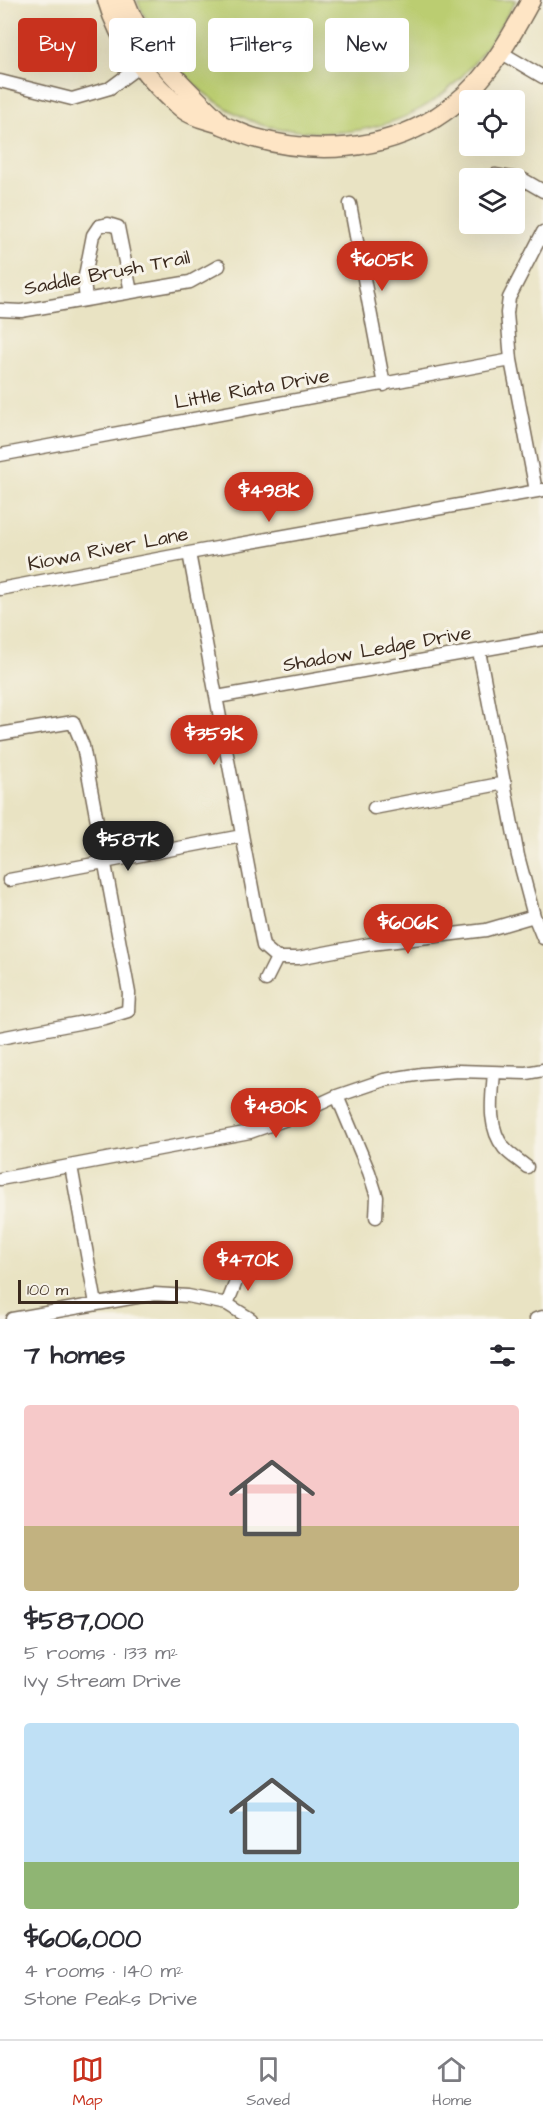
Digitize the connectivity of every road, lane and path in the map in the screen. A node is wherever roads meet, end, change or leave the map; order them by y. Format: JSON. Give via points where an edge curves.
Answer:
{"nodes":[{"id":1,"x":107,"y":0,"type":"edge"},
{"id":2,"x":125,"y":0,"type":"edge"},
{"id":3,"x":531,"y":0,"type":"edge"},
{"id":4,"x":115,"y":18,"type":"edge"},
{"id":5,"x":133,"y":18,"type":"edge"},
{"id":6,"x":502,"y":53,"type":"junction"},
{"id":7,"x":131,"y":72,"type":"edge"},
{"id":8,"x":166,"y":72,"type":"edge"},
{"id":9,"x":543,"y":76,"type":"edge"},
{"id":10,"x":0,"y":81,"type":"edge"},
{"id":11,"x":525,"y":181,"type":"edge"},
{"id":12,"x":543,"y":191,"type":"edge"},
{"id":13,"x":350,"y":204,"type":"dead end"},
{"id":14,"x":543,"y":232,"type":"edge"},
{"id":15,"x":219,"y":266,"type":"dead end"},
{"id":16,"x":131,"y":292,"type":"junction"},
{"id":17,"x":86,"y":300,"type":"junction"},
{"id":18,"x":0,"y":310,"type":"edge"},
{"id":19,"x":511,"y":360,"type":"junction"},
{"id":20,"x":384,"y":385,"type":"junction"},
{"id":21,"x":0,"y":455,"type":"edge"},
{"id":22,"x":539,"y":491,"type":"edge"},
{"id":23,"x":189,"y":553,"type":"junction"},
{"id":24,"x":0,"y":589,"type":"edge"},
{"id":25,"x":543,"y":639,"type":"edge"},
{"id":26,"x":479,"y":651,"type":"junction"},
{"id":27,"x":217,"y":697,"type":"junction"},
{"id":28,"x":0,"y":734,"type":"edge"},
{"id":29,"x":505,"y":783,"type":"junction"},
{"id":30,"x":374,"y":808,"type":"dead end"},
{"id":31,"x":242,"y":836,"type":"junction"},
{"id":32,"x":104,"y":862,"type":"junction"},
{"id":33,"x":9,"y":880,"type":"dead end"},
{"id":34,"x":534,"y":916,"type":"junction"},
{"id":35,"x":543,"y":938,"type":"edge"},
{"id":36,"x":277,"y":958,"type":"junction"},
{"id":37,"x":266,"y":980,"type":"dead end"},
{"id":38,"x":0,"y":1038,"type":"edge"},
{"id":39,"x":543,"y":1070,"type":"edge"},
{"id":40,"x":494,"y":1073,"type":"junction"},
{"id":41,"x":337,"y":1096,"type":"junction"},
{"id":42,"x":71,"y":1166,"type":"junction"},
{"id":43,"x":527,"y":1167,"type":"dead end"},
{"id":44,"x":0,"y":1179,"type":"edge"},
{"id":45,"x":376,"y":1217,"type":"dead end"},
{"id":46,"x":241,"y":1269,"type":"dead end"},
{"id":47,"x":96,"y":1304,"type":"junction"},
{"id":48,"x":227,"y":1304,"type":"junction"},
{"id":49,"x":543,"y":1317,"type":"edge"},
{"id":50,"x":12,"y":1319,"type":"edge"},
{"id":51,"x":251,"y":1319,"type":"edge"},
{"id":52,"x":536,"y":1319,"type":"edge"}],
"edges":[{"from":1,"to":4,"type":"street"},
{"from":2,"to":5,"type":"street"},
{"from":3,"to":6,"type":"street"},
{"from":6,"to":8,"type":"street","via":[[474,86],[436,117],[411,131],[360,146],[313,149],[254,138],[223,125]]},
{"from":6,"to":9,"type":"street"},
{"from":7,"to":10,"type":"street","via":[[110,88],[72,99]]},
{"from":11,"to":12,"type":"street"},
{"from":13,"to":20,"type":"street"},
{"from":14,"to":19,"type":"street","via":[[509,298]]},
{"from":15,"to":16,"type":"street","name":"Saddle Brush Trail","via":[[190,282]]},
{"from":16,"to":17,"type":"street","name":"Saddle Brush Trail"},
{"from":16,"to":17,"type":"street","via":[[118,227],[108,224],[99,226],[93,235],[84,281]]},
{"from":17,"to":18,"type":"street","name":"Saddle Brush Trail","via":[[21,311]]},
{"from":19,"to":20,"type":"street","name":"Little Riata Drive"},
{"from":19,"to":22,"type":"street"},
{"from":20,"to":21,"type":"street","name":"Little Riata Drive"},
{"from":22,"to":23,"type":"street","name":"Kiowa River Lane"},
{"from":23,"to":24,"type":"street","name":"Kiowa River Lane"},
{"from":23,"to":27,"type":"street"},
{"from":25,"to":26,"type":"street","name":"Shadow Ledge Drive"},
{"from":26,"to":27,"type":"street","name":"Shadow Ledge Drive"},
{"from":26,"to":29,"type":"street"},
{"from":27,"to":31,"type":"street"},
{"from":28,"to":32,"type":"street","via":[[73,722],[83,746]]},
{"from":29,"to":30,"type":"street"},
{"from":29,"to":34,"type":"street"},
{"from":31,"to":32,"type":"street"},
{"from":31,"to":36,"type":"street","via":[[263,946]]},
{"from":32,"to":33,"type":"street"},
{"from":32,"to":38,"type":"street","via":[[129,993],[128,1011]]},
{"from":34,"to":35,"type":"street"},
{"from":34,"to":36,"type":"street","via":[[486,930]]},
{"from":36,"to":37,"type":"street"},
{"from":39,"to":40,"type":"street"},
{"from":40,"to":41,"type":"street","via":[[422,1074],[384,1080]]},
{"from":40,"to":43,"type":"street","via":[[495,1131],[504,1148]]},
{"from":41,"to":42,"type":"street","via":[[250,1132]]},
{"from":41,"to":45,"type":"street","via":[[369,1172],[377,1197]]},
{"from":42,"to":44,"type":"street"},
{"from":42,"to":47,"type":"street"},
{"from":46,"to":48,"type":"street"},
{"from":47,"to":48,"type":"street","via":[[154,1294]]},
{"from":47,"to":50,"type":"street"},
{"from":48,"to":51,"type":"street"},
{"from":49,"to":52,"type":"street"}]}
